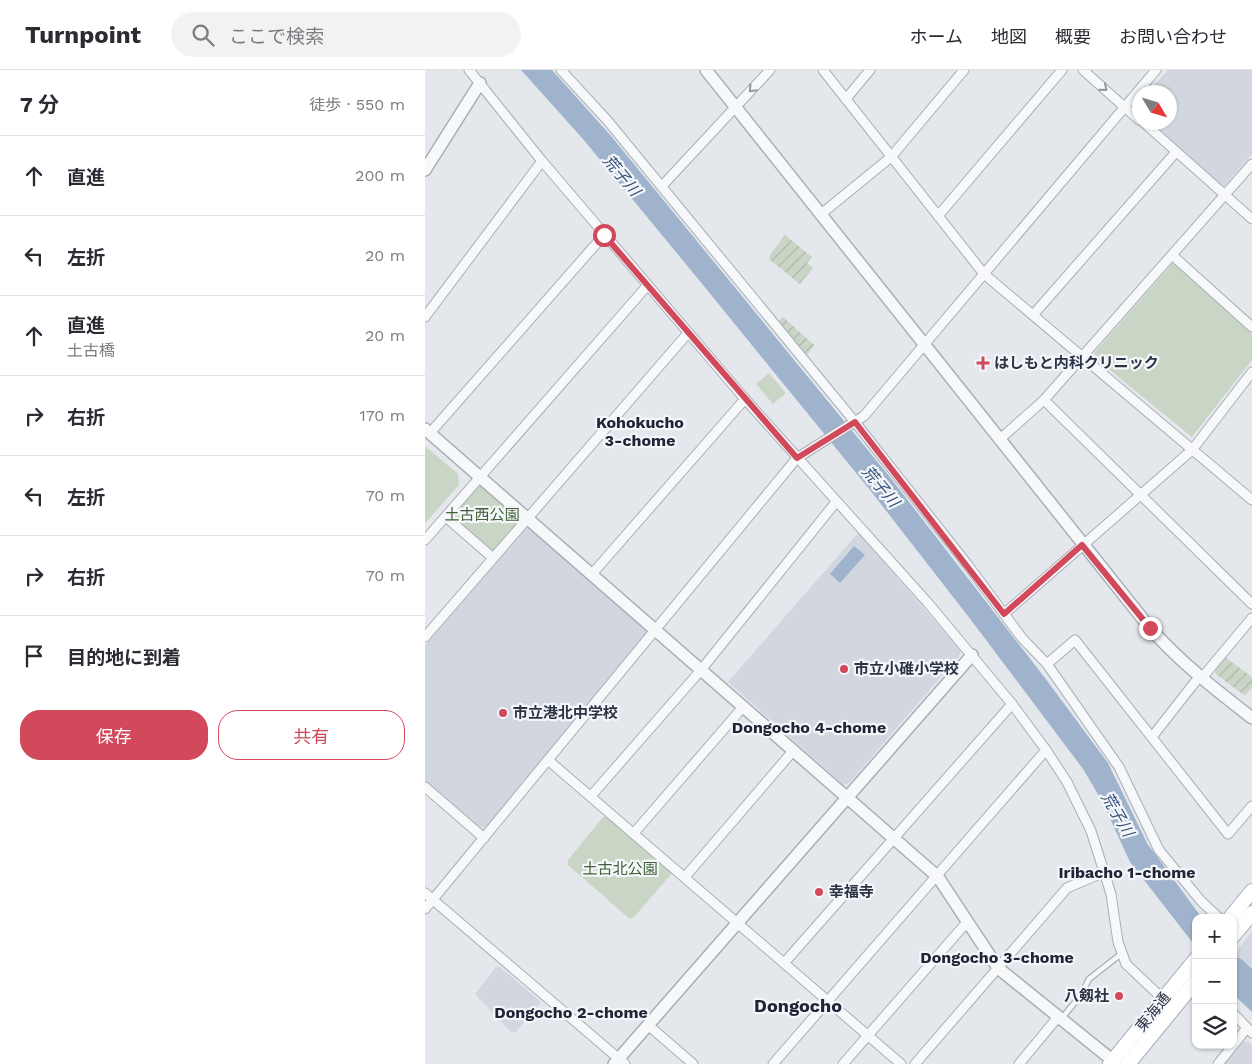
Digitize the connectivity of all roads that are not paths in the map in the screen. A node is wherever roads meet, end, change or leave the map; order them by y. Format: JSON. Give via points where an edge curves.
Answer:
{"nodes":[{"id":1,"x":469,"y":70,"type":"edge"},
{"id":2,"x":561,"y":70,"type":"edge"},
{"id":3,"x":705,"y":70,"type":"edge"},
{"id":4,"x":770,"y":70,"type":"edge"},
{"id":5,"x":823,"y":70,"type":"edge"},
{"id":6,"x":871,"y":70,"type":"edge"},
{"id":7,"x":963,"y":70,"type":"edge"},
{"id":8,"x":1063,"y":70,"type":"edge"},
{"id":9,"x":1083,"y":70,"type":"edge"},
{"id":10,"x":1156,"y":70,"type":"edge"},
{"id":11,"x":480,"y":82,"type":"junction"},
{"id":12,"x":846,"y":99,"type":"junction"},
{"id":13,"x":735,"y":107,"type":"junction"},
{"id":14,"x":1125,"y":107,"type":"junction"},
{"id":15,"x":1132,"y":114,"type":"edge"},
{"id":16,"x":1152,"y":130,"type":"edge"},
{"id":17,"x":1176,"y":152,"type":"junction"},
{"id":18,"x":891,"y":157,"type":"junction"},
{"id":19,"x":542,"y":161,"type":"junction"},
{"id":20,"x":1252,"y":164,"type":"edge"},
{"id":21,"x":425,"y":170,"type":"edge"},
{"id":22,"x":662,"y":186,"type":"junction"},
{"id":23,"x":1225,"y":195,"type":"junction"},
{"id":24,"x":820,"y":215,"type":"junction"},
{"id":25,"x":938,"y":216,"type":"junction"},
{"id":26,"x":1252,"y":219,"type":"edge"},
{"id":27,"x":604,"y":235,"type":"junction"},
{"id":28,"x":1172,"y":255,"type":"junction"},
{"id":29,"x":984,"y":274,"type":"junction"},
{"id":30,"x":647,"y":286,"type":"junction"},
{"id":31,"x":1033,"y":315,"type":"junction"},
{"id":32,"x":425,"y":317,"type":"edge"},
{"id":33,"x":1252,"y":327,"type":"edge"},
{"id":34,"x":688,"y":333,"type":"junction"},
{"id":35,"x":923,"y":344,"type":"junction"},
{"id":36,"x":1082,"y":356,"type":"junction"},
{"id":37,"x":1252,"y":372,"type":"edge"},
{"id":38,"x":745,"y":399,"type":"junction"},
{"id":39,"x":1044,"y":400,"type":"junction"},
{"id":40,"x":853,"y":423,"type":"junction"},
{"id":41,"x":428,"y":431,"type":"edge"},
{"id":42,"x":999,"y":440,"type":"junction"},
{"id":43,"x":1192,"y":450,"type":"junction"},
{"id":44,"x":797,"y":458,"type":"junction"},
{"id":45,"x":481,"y":477,"type":"junction"},
{"id":46,"x":1140,"y":495,"type":"junction"},
{"id":47,"x":1252,"y":500,"type":"edge"},
{"id":48,"x":837,"y":502,"type":"junction"},
{"id":49,"x":446,"y":517,"type":"junction"},
{"id":50,"x":528,"y":518,"type":"junction"},
{"id":51,"x":425,"y":540,"type":"edge"},
{"id":52,"x":1082,"y":545,"type":"junction"},
{"id":53,"x":493,"y":558,"type":"junction"},
{"id":54,"x":592,"y":574,"type":"junction"},
{"id":55,"x":1252,"y":604,"type":"edge"},
{"id":56,"x":1004,"y":614,"type":"junction"},
{"id":57,"x":1252,"y":618,"type":"edge"},
{"id":58,"x":655,"y":630,"type":"junction"},
{"id":59,"x":425,"y":637,"type":"edge"},
{"id":60,"x":972,"y":655,"type":"junction"},
{"id":61,"x":1047,"y":664,"type":"junction"},
{"id":62,"x":701,"y":670,"type":"junction"},
{"id":63,"x":1200,"y":678,"type":"junction"},
{"id":64,"x":1011,"y":704,"type":"junction"},
{"id":65,"x":743,"y":708,"type":"junction"},
{"id":66,"x":1252,"y":718,"type":"edge"},
{"id":67,"x":1152,"y":737,"type":"junction"},
{"id":68,"x":1047,"y":750,"type":"junction"},
{"id":69,"x":793,"y":751,"type":"junction"},
{"id":70,"x":548,"y":760,"type":"junction"},
{"id":71,"x":425,"y":787,"type":"edge"},
{"id":72,"x":591,"y":796,"type":"junction"},
{"id":73,"x":847,"y":798,"type":"junction"},
{"id":74,"x":1252,"y":806,"type":"edge"},
{"id":75,"x":634,"y":833,"type":"junction"},
{"id":76,"x":484,"y":838,"type":"junction"},
{"id":77,"x":894,"y":839,"type":"junction"},
{"id":78,"x":1104,"y":872,"type":"junction"},
{"id":79,"x":685,"y":877,"type":"junction"},
{"id":80,"x":938,"y":877,"type":"junction"},
{"id":81,"x":1252,"y":891,"type":"edge"},
{"id":82,"x":425,"y":893,"type":"edge"},
{"id":83,"x":433,"y":900,"type":"junction"},
{"id":84,"x":425,"y":909,"type":"edge"},
{"id":85,"x":1252,"y":913,"type":"edge"},
{"id":86,"x":1215,"y":914,"type":"edge"},
{"id":87,"x":1233,"y":914,"type":"edge"},
{"id":88,"x":738,"y":922,"type":"junction"},
{"id":89,"x":967,"y":922,"type":"junction"},
{"id":90,"x":1237,"y":931,"type":"edge"},
{"id":91,"x":1121,"y":954,"type":"junction"},
{"id":92,"x":785,"y":962,"type":"junction"},
{"id":93,"x":1192,"y":965,"type":"edge"},
{"id":94,"x":997,"y":968,"type":"junction"},
{"id":95,"x":1192,"y":987,"type":"edge"},
{"id":96,"x":1163,"y":999,"type":"junction"},
{"id":97,"x":829,"y":1001,"type":"junction"},
{"id":98,"x":1237,"y":1017,"type":"edge"},
{"id":99,"x":1060,"y":1018,"type":"junction"},
{"id":100,"x":648,"y":1025,"type":"junction"},
{"id":101,"x":1250,"y":1030,"type":"edge"},
{"id":102,"x":869,"y":1035,"type":"junction"},
{"id":103,"x":619,"y":1062,"type":"edge"},
{"id":104,"x":1113,"y":1063,"type":"edge"},
{"id":105,"x":693,"y":1064,"type":"edge"},
{"id":106,"x":773,"y":1064,"type":"edge"},
{"id":107,"x":843,"y":1064,"type":"edge"},
{"id":108,"x":901,"y":1064,"type":"edge"},
{"id":109,"x":915,"y":1064,"type":"edge"},
{"id":110,"x":1019,"y":1064,"type":"edge"},
{"id":111,"x":1128,"y":1064,"type":"edge"},
{"id":112,"x":1218,"y":1064,"type":"edge"}],
"edges":[{"from":1,"to":11,"type":"street"},
{"from":2,"to":22,"type":"street"},
{"from":3,"to":13,"type":"street"},
{"from":4,"to":13,"type":"street","one_way":true},
{"from":5,"to":12,"type":"street"},
{"from":6,"to":12,"type":"street"},
{"from":7,"to":18,"type":"street"},
{"from":8,"to":25,"type":"street"},
{"from":9,"to":14,"type":"street","one_way":true},
{"from":10,"to":14,"type":"street"},
{"from":11,"to":19,"type":"street"},
{"from":11,"to":21,"type":"street"},
{"from":12,"to":18,"type":"street"},
{"from":13,"to":22,"type":"street"},
{"from":13,"to":24,"type":"street"},
{"from":14,"to":15,"type":"street"},
{"from":14,"to":29,"type":"street"},
{"from":16,"to":17,"type":"street"},
{"from":17,"to":23,"type":"street"},
{"from":17,"to":31,"type":"street"},
{"from":18,"to":24,"type":"street"},
{"from":18,"to":25,"type":"street"},
{"from":19,"to":27,"type":"street"},
{"from":19,"to":32,"type":"street"},
{"from":20,"to":23,"type":"street"},
{"from":22,"to":40,"type":"street"},
{"from":23,"to":26,"type":"street"},
{"from":23,"to":28,"type":"street"},
{"from":24,"to":35,"type":"street"},
{"from":25,"to":29,"type":"street"},
{"from":27,"to":30,"type":"street"},
{"from":27,"to":41,"type":"street"},
{"from":28,"to":33,"type":"street"},
{"from":28,"to":36,"type":"street"},
{"from":29,"to":31,"type":"street"},
{"from":29,"to":35,"type":"street"},
{"from":30,"to":34,"type":"street"},
{"from":30,"to":45,"type":"street"},
{"from":31,"to":36,"type":"street"},
{"from":34,"to":38,"type":"street"},
{"from":34,"to":50,"type":"street"},
{"from":35,"to":40,"type":"street","via":[[864,416]]},
{"from":35,"to":42,"type":"street"},
{"from":36,"to":39,"type":"street"},
{"from":36,"to":43,"type":"street"},
{"from":37,"to":43,"type":"street"},
{"from":38,"to":44,"type":"street"},
{"from":38,"to":54,"type":"street"},
{"from":39,"to":42,"type":"street"},
{"from":39,"to":46,"type":"street"},
{"from":40,"to":44,"type":"street"},
{"from":40,"to":56,"type":"street"},
{"from":41,"to":45,"type":"street"},
{"from":42,"to":52,"type":"street"},
{"from":43,"to":46,"type":"street"},
{"from":43,"to":47,"type":"street"},
{"from":44,"to":48,"type":"street"},
{"from":44,"to":58,"type":"street"},
{"from":45,"to":49,"type":"street"},
{"from":45,"to":50,"type":"street"},
{"from":46,"to":52,"type":"street"},
{"from":46,"to":55,"type":"street"},
{"from":48,"to":60,"type":"street","via":[[883,550]]},
{"from":48,"to":62,"type":"street"},
{"from":49,"to":51,"type":"street"},
{"from":49,"to":53,"type":"street"},
{"from":50,"to":53,"type":"street"},
{"from":50,"to":54,"type":"street"},
{"from":52,"to":56,"type":"street"},
{"from":52,"to":63,"type":"street","via":[[1172,653]]},
{"from":53,"to":59,"type":"street"},
{"from":54,"to":58,"type":"street"},
{"from":56,"to":61,"type":"street"},
{"from":57,"to":63,"type":"street"},
{"from":58,"to":62,"type":"street"},
{"from":58,"to":70,"type":"street"},
{"from":60,"to":64,"type":"street"},
{"from":60,"to":73,"type":"street"},
{"from":61,"to":67,"type":"street","via":[[1075,640]]},
{"from":61,"to":86,"type":"street","via":[[1119,767],[1159,850]]},
{"from":62,"to":65,"type":"street"},
{"from":62,"to":72,"type":"street"},
{"from":63,"to":66,"type":"street"},
{"from":63,"to":67,"type":"street"},
{"from":64,"to":68,"type":"street"},
{"from":64,"to":77,"type":"street"},
{"from":65,"to":69,"type":"street"},
{"from":65,"to":75,"type":"street"},
{"from":67,"to":74,"type":"street","via":[[1228,834]]},
{"from":68,"to":78,"type":"street","via":[[1081,807]]},
{"from":68,"to":80,"type":"street"},
{"from":69,"to":73,"type":"street"},
{"from":69,"to":79,"type":"street"},
{"from":70,"to":72,"type":"street"},
{"from":70,"to":76,"type":"street"},
{"from":71,"to":76,"type":"street"},
{"from":72,"to":75,"type":"street"},
{"from":73,"to":77,"type":"street"},
{"from":73,"to":88,"type":"street"},
{"from":75,"to":79,"type":"street"},
{"from":76,"to":83,"type":"street"},
{"from":77,"to":80,"type":"street"},
{"from":77,"to":92,"type":"street"},
{"from":78,"to":91,"type":"street"},
{"from":78,"to":94,"type":"street","via":[[1067,888]]},
{"from":79,"to":88,"type":"street"},
{"from":80,"to":89,"type":"street"},
{"from":80,"to":97,"type":"street"},
{"from":81,"to":87,"type":"main road"},
{"from":82,"to":83,"type":"street"},
{"from":83,"to":84,"type":"street"},
{"from":83,"to":103,"type":"street"},
{"from":85,"to":90,"type":"main road"},
{"from":88,"to":92,"type":"street"},
{"from":88,"to":100,"type":"street"},
{"from":89,"to":94,"type":"street"},
{"from":89,"to":102,"type":"street"},
{"from":91,"to":96,"type":"street","via":[[1133,973]]},
{"from":91,"to":99,"type":"lane","via":[[1089,979],[1081,996]]},
{"from":92,"to":97,"type":"street"},
{"from":93,"to":96,"type":"main road","name":"東海通"},
{"from":94,"to":99,"type":"street"},
{"from":94,"to":109,"type":"street"},
{"from":95,"to":111,"type":"main road","name":"東海通"},
{"from":96,"to":104,"type":"main road","name":"東海通"},
{"from":97,"to":102,"type":"street"},
{"from":97,"to":106,"type":"street"},
{"from":98,"to":101,"type":"street"},
{"from":99,"to":104,"type":"street"},
{"from":99,"to":110,"type":"street"},
{"from":100,"to":103,"type":"street"},
{"from":100,"to":105,"type":"street"},
{"from":101,"to":112,"type":"street"},
{"from":102,"to":107,"type":"street"},
{"from":102,"to":108,"type":"street"}]}
